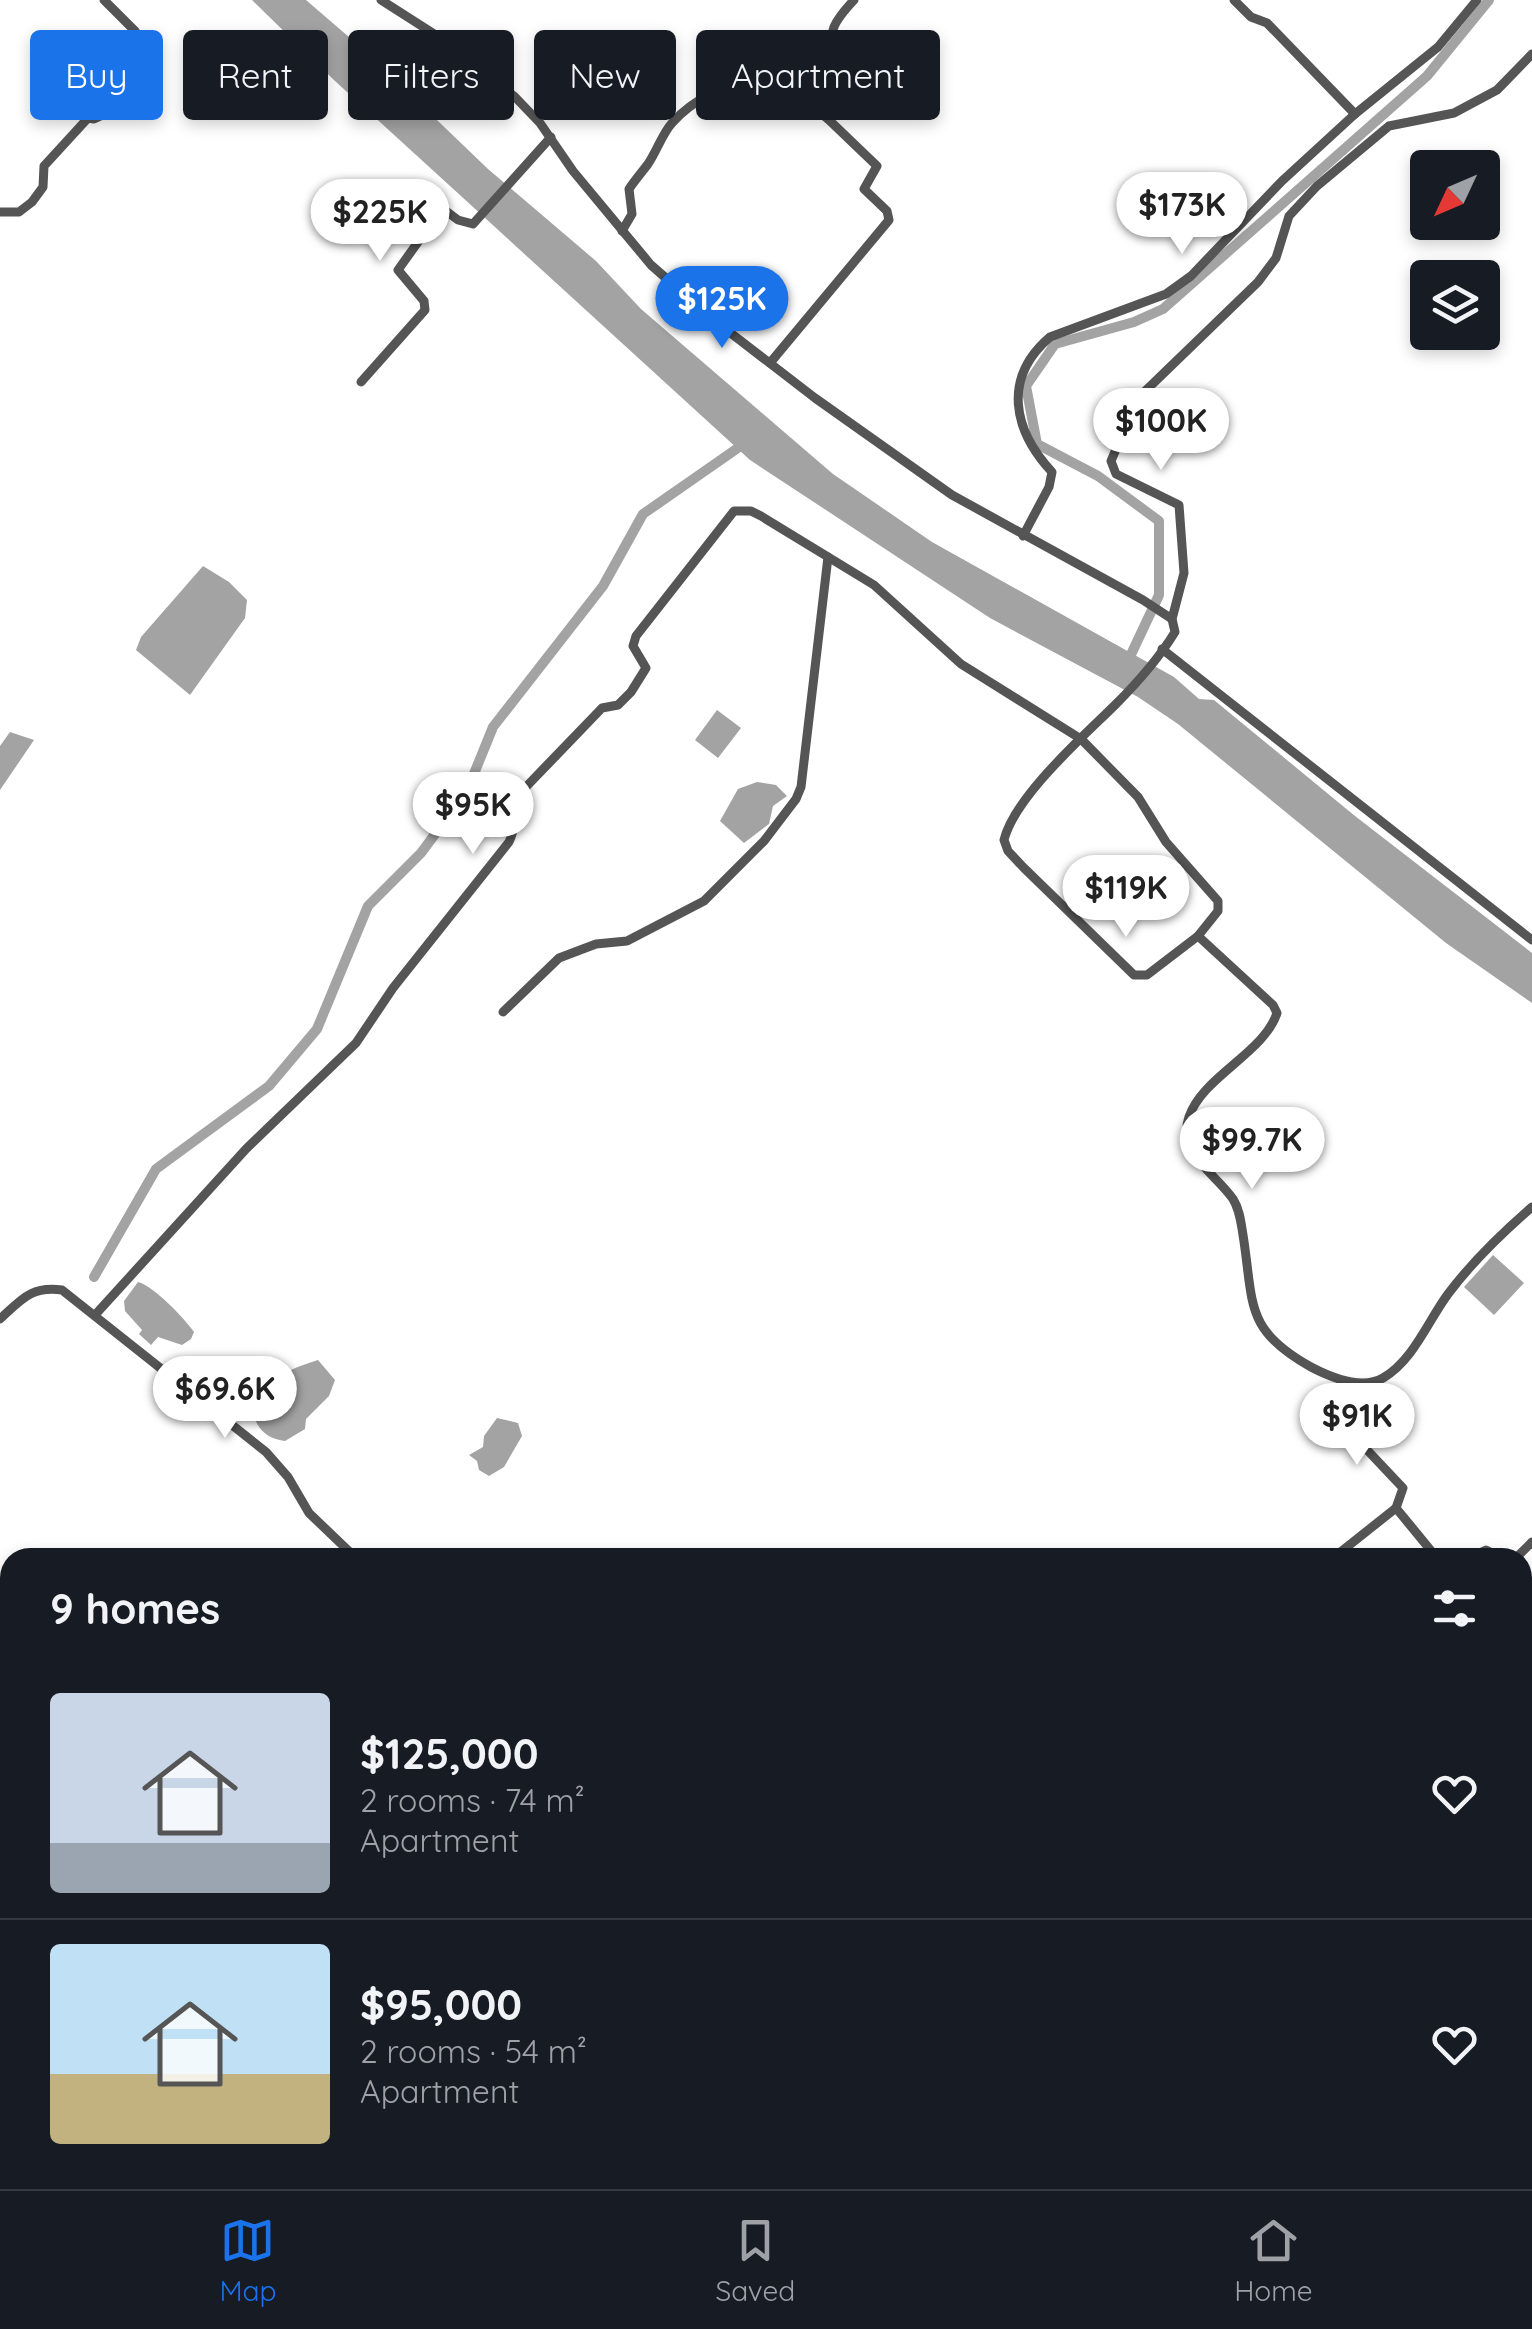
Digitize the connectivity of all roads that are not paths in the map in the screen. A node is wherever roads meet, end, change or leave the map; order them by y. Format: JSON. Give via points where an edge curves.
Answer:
{"nodes":[{"id":1,"x":104,"y":0,"type":"edge"},
{"id":2,"x":381,"y":0,"type":"edge"},
{"id":3,"x":854,"y":0,"type":"edge"},
{"id":4,"x":1234,"y":0,"type":"edge"},
{"id":5,"x":1477,"y":0,"type":"edge"},
{"id":6,"x":833,"y":30,"type":"edge"},
{"id":7,"x":1532,"y":54,"type":"edge"},
{"id":8,"x":696,"y":106,"type":"edge"},
{"id":9,"x":1355,"y":114,"type":"junction"},
{"id":10,"x":829,"y":120,"type":"edge"},
{"id":11,"x":551,"y":137,"type":"junction"},
{"id":12,"x":0,"y":212,"type":"edge"},
{"id":13,"x":622,"y":231,"type":"junction"},
{"id":14,"x":770,"y":363,"type":"junction"},
{"id":15,"x":361,"y":382,"type":"dead end"},
{"id":16,"x":1023,"y":536,"type":"junction"},
{"id":17,"x":828,"y":558,"type":"junction"},
{"id":18,"x":1168,"y":617,"type":"junction"},
{"id":19,"x":1162,"y":649,"type":"junction"},
{"id":20,"x":1080,"y":739,"type":"junction"},
{"id":21,"x":1198,"y":936,"type":"junction"},
{"id":22,"x":1532,"y":940,"type":"edge"},
{"id":23,"x":502,"y":1012,"type":"dead end"},
{"id":24,"x":1532,"y":1207,"type":"edge"},
{"id":25,"x":95,"y":1315,"type":"junction"},
{"id":26,"x":0,"y":1319,"type":"edge"},
{"id":27,"x":1349,"y":1382,"type":"junction"},
{"id":28,"x":1396,"y":1508,"type":"junction"},
{"id":29,"x":345,"y":1548,"type":"edge"},
{"id":30,"x":1346,"y":1548,"type":"edge"},
{"id":31,"x":1429,"y":1548,"type":"edge"}],
"edges":[{"from":1,"to":12,"type":"street","via":[[140,42],[98,89],[114,104],[88,118],[44,166],[43,187],[32,202],[18,212]]},
{"from":2,"to":11,"type":"street","via":[[464,55]]},
{"from":3,"to":6,"type":"street"},
{"from":4,"to":9,"type":"street","via":[[1267,23]]},
{"from":5,"to":9,"type":"street","via":[[1438,47]]},
{"from":7,"to":18,"type":"street","via":[[1496,90],[1454,113],[1389,126],[1355,152],[1289,216],[1276,258],[1258,282],[1138,398],[1111,465],[1116,474],[1179,505],[1184,573]]},
{"from":8,"to":13,"type":"street","via":[[674,121],[629,189],[632,214]]},
{"from":9,"to":16,"type":"street","via":[[1191,276],[1166,294],[1050,336],[1036,348],[1016,408],[1034,452],[1052,472]]},
{"from":10,"to":14,"type":"street","via":[[876,165],[864,188],[889,220]]},
{"from":11,"to":13,"type":"street"},
{"from":11,"to":15,"type":"street","via":[[474,224],[442,211],[400,264],[400,274],[426,305]]},
{"from":13,"to":14,"type":"street","via":[[669,282]]},
{"from":14,"to":16,"type":"street","via":[[918,472]]},
{"from":16,"to":18,"type":"street"},
{"from":17,"to":20,"type":"street","via":[[874,585],[961,664]]},
{"from":17,"to":23,"type":"street","via":[[796,799],[704,900],[627,941],[560,958]]},
{"from":17,"to":25,"type":"street","via":[[751,511],[734,511],[636,636],[633,646],[646,668],[639,682],[618,706],[602,708],[523,790],[510,842],[363,1035],[246,1150]]},
{"from":18,"to":19,"type":"street","via":[[1175,632]]},
{"from":19,"to":20,"type":"street"},
{"from":19,"to":22,"type":"street"},
{"from":20,"to":21,"type":"street","via":[[1138,797],[1166,842],[1218,901]]},
{"from":20,"to":21,"type":"street","via":[[1011,823],[1004,840],[1008,851],[1138,976]]},
{"from":21,"to":27,"type":"street","via":[[1277,1013],[1198,1101],[1189,1141],[1239,1210],[1257,1322],[1288,1354]]},
{"from":24,"to":27,"type":"street","via":[[1448,1294],[1399,1364],[1385,1377]]},
{"from":25,"to":26,"type":"street","via":[[62,1290],[43,1288]]},
{"from":25,"to":29,"type":"street","via":[[266,1452],[309,1514]]},
{"from":27,"to":28,"type":"street","via":[[1336,1417],[1403,1488]]},
{"from":28,"to":30,"type":"street"},
{"from":28,"to":31,"type":"street"}]}
